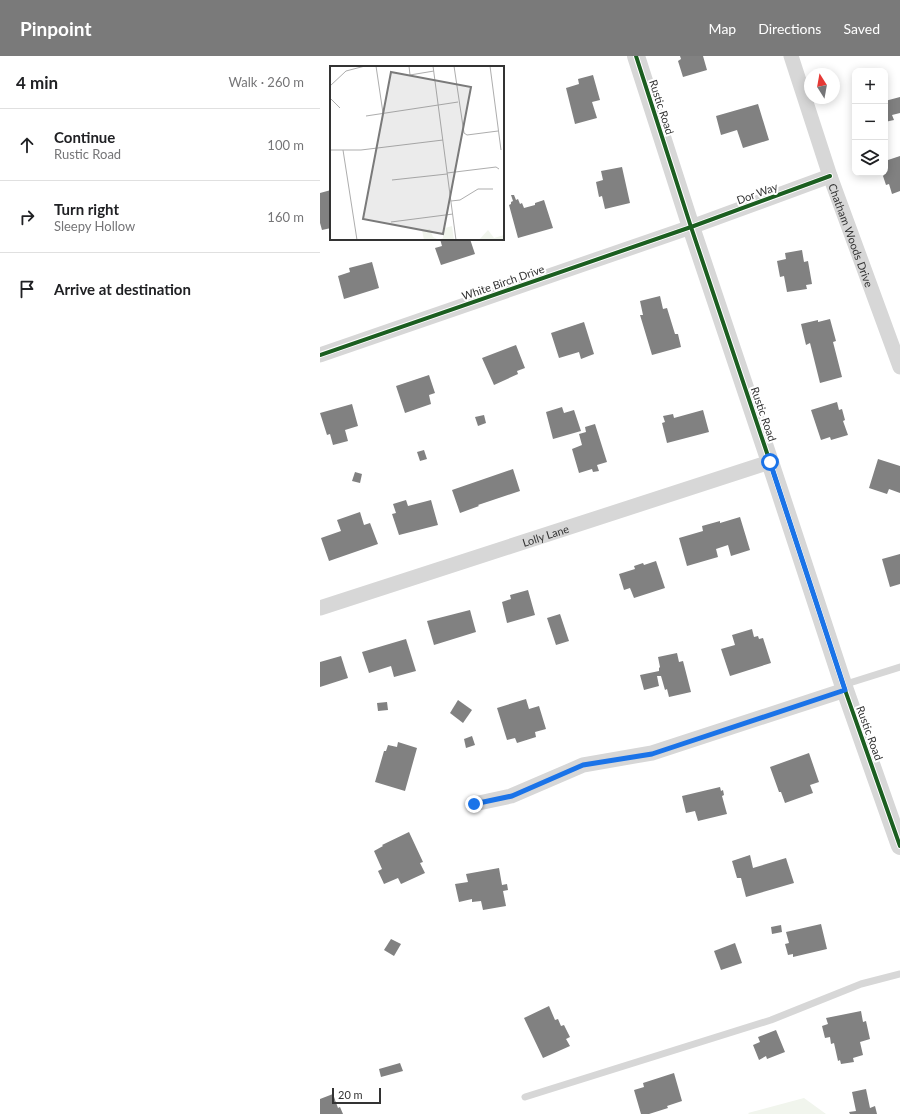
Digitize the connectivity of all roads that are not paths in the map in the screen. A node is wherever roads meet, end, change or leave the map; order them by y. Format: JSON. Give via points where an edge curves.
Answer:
{"nodes":[{"id":1,"x":636,"y":56,"type":"edge"},
{"id":2,"x":791,"y":56,"type":"edge"},
{"id":3,"x":830,"y":176,"type":"junction"},
{"id":4,"x":691,"y":227,"type":"junction"},
{"id":5,"x":320,"y":355,"type":"edge"},
{"id":6,"x":900,"y":366,"type":"edge"},
{"id":7,"x":770,"y":462,"type":"junction"},
{"id":8,"x":320,"y":608,"type":"edge"},
{"id":9,"x":900,"y":667,"type":"edge"},
{"id":10,"x":844,"y":687,"type":"junction"},
{"id":11,"x":474,"y":804,"type":"dead end"},
{"id":12,"x":900,"y":846,"type":"edge"},
{"id":13,"x":900,"y":974,"type":"edge"},
{"id":14,"x":525,"y":1097,"type":"dead end"}],
"edges":[{"from":1,"to":4,"type":"street","name":"Rustic Road"},
{"from":2,"to":3,"type":"street","name":"Chatham Woods Drive"},
{"from":3,"to":4,"type":"street","name":"Dor Way"},
{"from":3,"to":6,"type":"street","name":"Chatham Woods Drive"},
{"from":4,"to":5,"type":"street","name":"White Birch Drive"},
{"from":4,"to":7,"type":"street","name":"Rustic Road"},
{"from":7,"to":8,"type":"street","name":"Lolly Lane"},
{"from":7,"to":10,"type":"street","name":"Rustic Road"},
{"from":9,"to":10,"type":"lane"},
{"from":10,"to":11,"type":"street","via":[[652,754],[583,765],[512,796]]},
{"from":10,"to":12,"type":"street","name":"Rustic Road"},
{"from":13,"to":14,"type":"lane","via":[[861,984],[771,1020]]}]}
